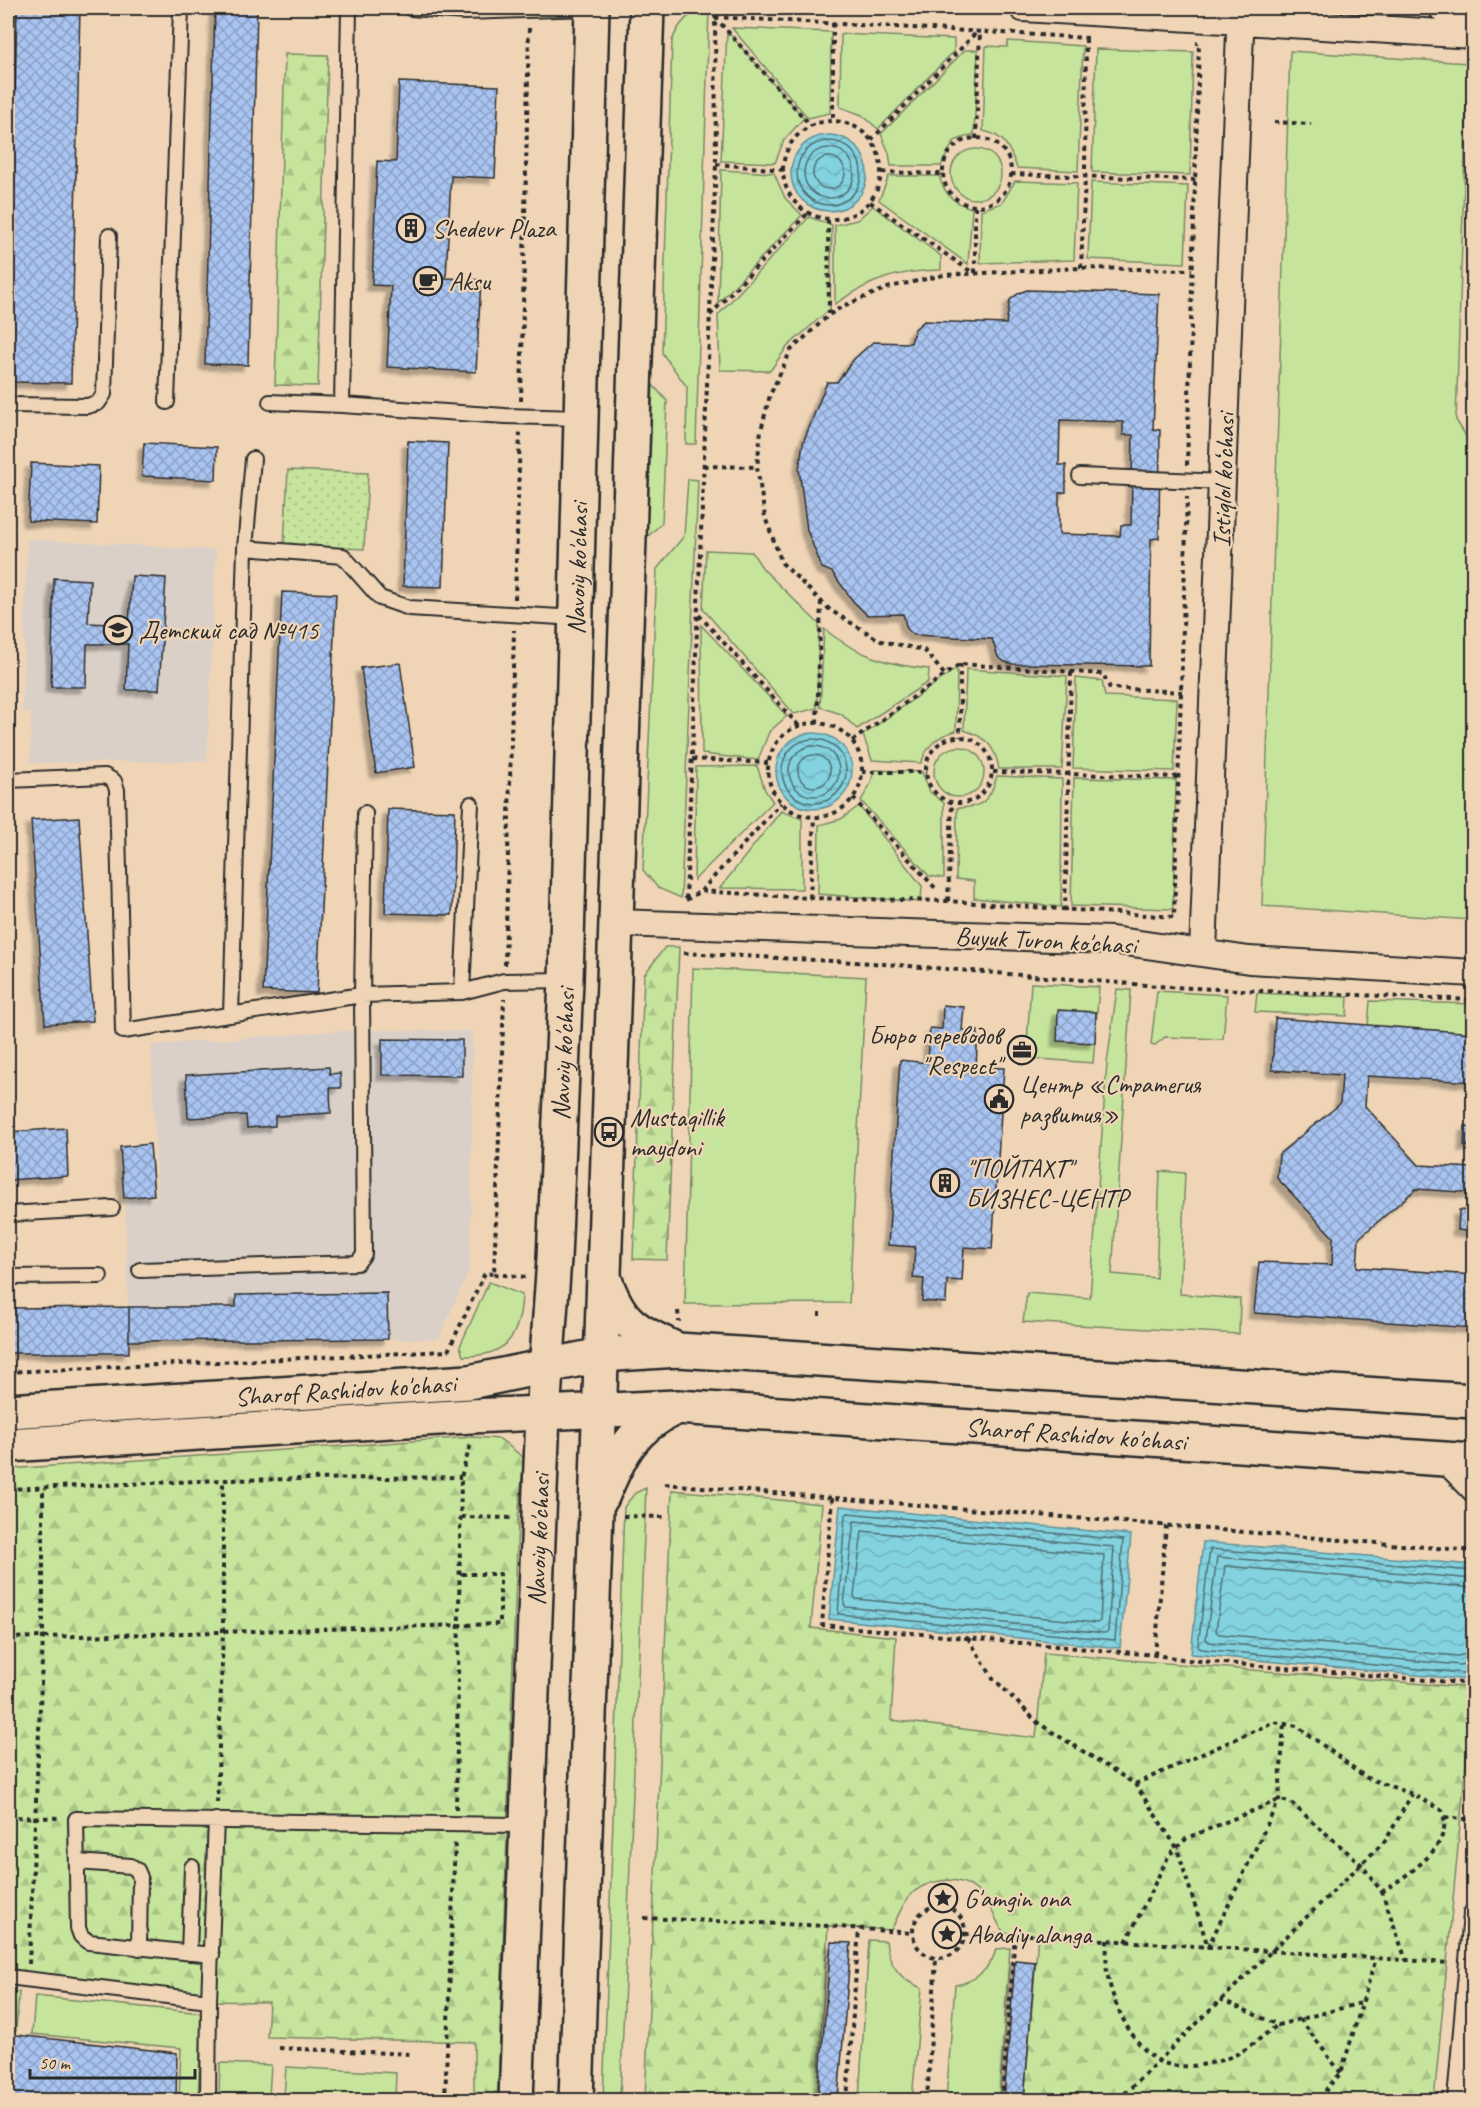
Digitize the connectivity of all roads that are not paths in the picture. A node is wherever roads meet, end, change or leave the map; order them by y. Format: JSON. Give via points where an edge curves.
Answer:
{"nodes":[{"id":1,"x":181,"y":8,"type":"edge"},
{"id":2,"x":349,"y":8,"type":"edge"},
{"id":3,"x":410,"y":8,"type":"edge"},
{"id":4,"x":593,"y":8,"type":"edge"},
{"id":5,"x":647,"y":8,"type":"edge"},
{"id":6,"x":1023,"y":8,"type":"edge"},
{"id":7,"x":1442,"y":8,"type":"edge"},
{"id":8,"x":1473,"y":10,"type":"edge"},
{"id":9,"x":1241,"y":14,"type":"edge"},
{"id":10,"x":1473,"y":35,"type":"edge"},
{"id":11,"x":109,"y":236,"type":"dead end"},
{"id":12,"x":167,"y":402,"type":"dead end"},
{"id":13,"x":270,"y":402,"type":"dead end"},
{"id":14,"x":8,"y":405,"type":"edge"},
{"id":15,"x":342,"y":405,"type":"junction"},
{"id":16,"x":583,"y":418,"type":"junction"},
{"id":17,"x":253,"y":459,"type":"dead end"},
{"id":18,"x":1080,"y":476,"type":"dead end"},
{"id":19,"x":1224,"y":482,"type":"junction"},
{"id":20,"x":245,"y":548,"type":"junction"},
{"id":21,"x":577,"y":618,"type":"junction"},
{"id":22,"x":8,"y":780,"type":"edge"},
{"id":23,"x":471,"y":804,"type":"dead end"},
{"id":24,"x":365,"y":813,"type":"dead end"},
{"id":25,"x":616,"y":923,"type":"junction"},
{"id":26,"x":1203,"y":952,"type":"junction"},
{"id":27,"x":1473,"y":973,"type":"edge"},
{"id":28,"x":566,"y":980,"type":"junction"},
{"id":29,"x":462,"y":992,"type":"junction"},
{"id":30,"x":362,"y":995,"type":"junction"},
{"id":31,"x":231,"y":1016,"type":"junction"},
{"id":32,"x":111,"y":1208,"type":"dead end"},
{"id":33,"x":8,"y":1214,"type":"edge"},
{"id":34,"x":140,"y":1270,"type":"dead end"},
{"id":35,"x":100,"y":1276,"type":"dead end"},
{"id":36,"x":8,"y":1277,"type":"edge"},
{"id":37,"x":604,"y":1277,"type":"junction"},
{"id":38,"x":678,"y":1350,"type":"junction"},
{"id":39,"x":601,"y":1355,"type":"junction"},
{"id":40,"x":547,"y":1366,"type":"junction"},
{"id":41,"x":1473,"y":1401,"type":"edge"},
{"id":42,"x":677,"y":1407,"type":"junction"},
{"id":43,"x":8,"y":1411,"type":"edge"},
{"id":44,"x":600,"y":1411,"type":"junction"},
{"id":45,"x":543,"y":1414,"type":"junction"},
{"id":46,"x":8,"y":1445,"type":"edge"},
{"id":47,"x":1436,"y":1458,"type":"junction"},
{"id":48,"x":1473,"y":1461,"type":"edge"},
{"id":49,"x":1473,"y":1497,"type":"edge"},
{"id":50,"x":606,"y":1515,"type":"junction"},
{"id":51,"x":216,"y":1820,"type":"junction"},
{"id":52,"x":525,"y":1825,"type":"junction"},
{"id":53,"x":77,"y":1862,"type":"junction"},
{"id":54,"x":192,"y":1867,"type":"dead end"},
{"id":55,"x":1473,"y":1914,"type":"edge"},
{"id":56,"x":139,"y":1948,"type":"junction"},
{"id":57,"x":189,"y":1953,"type":"junction"},
{"id":58,"x":212,"y":1955,"type":"junction"},
{"id":59,"x":8,"y":1977,"type":"edge"},
{"id":60,"x":209,"y":2001,"type":"junction"},
{"id":61,"x":208,"y":2100,"type":"edge"},
{"id":62,"x":516,"y":2100,"type":"edge"},
{"id":63,"x":576,"y":2100,"type":"edge"},
{"id":64,"x":1458,"y":2100,"type":"edge"}],
"edges":[{"from":1,"to":12,"type":"lane"},
{"from":2,"to":15,"type":"lane"},
{"from":3,"to":4,"type":"lane","via":[[465,12]]},
{"from":4,"to":16,"type":"main road","name":"Navoiy ko'chasi"},
{"from":5,"to":25,"type":"main road","name":"Navoiy ko'chasi"},
{"from":6,"to":9,"type":"street"},
{"from":7,"to":8,"type":"street"},
{"from":9,"to":10,"type":"street"},
{"from":9,"to":19,"type":"street","name":"Istiqlol ko‘chasi"},
{"from":11,"to":14,"type":"lane","via":[[104,394],[98,403],[87,406]]},
{"from":13,"to":15,"type":"lane"},
{"from":15,"to":16,"type":"lane"},
{"from":16,"to":21,"type":"main road","name":"Navoiy ko'chasi"},
{"from":17,"to":20,"type":"lane"},
{"from":18,"to":19,"type":"lane"},
{"from":19,"to":26,"type":"street","name":"Istiqlol ko‘chasi"},
{"from":20,"to":21,"type":"lane","via":[[343,556],[380,598],[409,608]]},
{"from":20,"to":31,"type":"lane"},
{"from":21,"to":28,"type":"main road","name":"Navoiy ko'chasi"},
{"from":22,"to":31,"type":"lane","via":[[105,776],[114,781],[123,1031]]},
{"from":23,"to":29,"type":"lane"},
{"from":24,"to":30,"type":"lane"},
{"from":25,"to":26,"type":"street","name":"Buyuk Turon ko'chasi","via":[[1112,940]]},
{"from":25,"to":37,"type":"main road","name":"Navoiy ko'chasi"},
{"from":26,"to":27,"type":"street","name":"Buyuk Turon ko'chasi","via":[[1250,960]]},
{"from":28,"to":29,"type":"lane","via":[[504,981]]},
{"from":28,"to":40,"type":"main road","name":"Navoiy ko'chasi"},
{"from":29,"to":30,"type":"lane"},
{"from":30,"to":31,"type":"lane"},
{"from":30,"to":34,"type":"lane","via":[[364,1254],[357,1263]]},
{"from":32,"to":33,"type":"lane"},
{"from":35,"to":36,"type":"lane"},
{"from":37,"to":38,"type":"main road","name":"Sharof Rashidov ko'chasi","via":[[613,1301],[629,1324]]},
{"from":37,"to":39,"type":"main road","name":"Navoiy ko'chasi"},
{"from":38,"to":39,"type":"main road","name":"Sharof Rashidov ko'chasi"},
{"from":38,"to":41,"type":"main road","name":"Sharof Rashidov ko'chasi"},
{"from":39,"to":40,"type":"main road","name":"Sharof Rashidov ko'chasi"},
{"from":39,"to":44,"type":"main road","name":"Navoiy ko'chasi"},
{"from":40,"to":43,"type":"main road","name":"Sharof Rashidov ko'chasi","via":[[469,1382]]},
{"from":40,"to":44,"type":"main road"},
{"from":40,"to":45,"type":"main road","name":"Navoiy ko'chasi"},
{"from":42,"to":44,"type":"main road","name":"Sharof Rashidov ko'chasi"},
{"from":42,"to":47,"type":"main road","name":"Sharof Rashidov ko'chasi"},
{"from":42,"to":50,"type":"main road","name":"Sharof Rashidov ko'chasi","via":[[651,1419],[629,1443],[607,1484]]},
{"from":44,"to":45,"type":"main road","name":"Sharof Rashidov ko'chasi"},
{"from":44,"to":50,"type":"main road","name":"Navoiy ko'chasi"},
{"from":45,"to":46,"type":"main road","name":"Sharof Rashidov ko'chasi"},
{"from":45,"to":52,"type":"main road","name":"Navoiy ko'chasi"},
{"from":47,"to":48,"type":"main road","name":"Sharof Rashidov ko'chasi"},
{"from":47,"to":49,"type":"lane"},
{"from":50,"to":63,"type":"main road","name":"Navoiy ko'chasi","via":[[594,1560]]},
{"from":51,"to":52,"type":"lane"},
{"from":51,"to":53,"type":"lane","via":[[76,1819]]},
{"from":51,"to":58,"type":"lane"},
{"from":52,"to":62,"type":"main road","name":"Navoiy ko'chasi"},
{"from":53,"to":56,"type":"lane","via":[[81,1936],[89,1942]]},
{"from":53,"to":56,"type":"lane","via":[[131,1866],[137,1870]]},
{"from":54,"to":57,"type":"lane"},
{"from":55,"to":64,"type":"street"},
{"from":56,"to":57,"type":"lane"},
{"from":57,"to":58,"type":"lane"},
{"from":58,"to":60,"type":"lane"},
{"from":59,"to":60,"type":"lane"},
{"from":60,"to":61,"type":"lane"}]}
